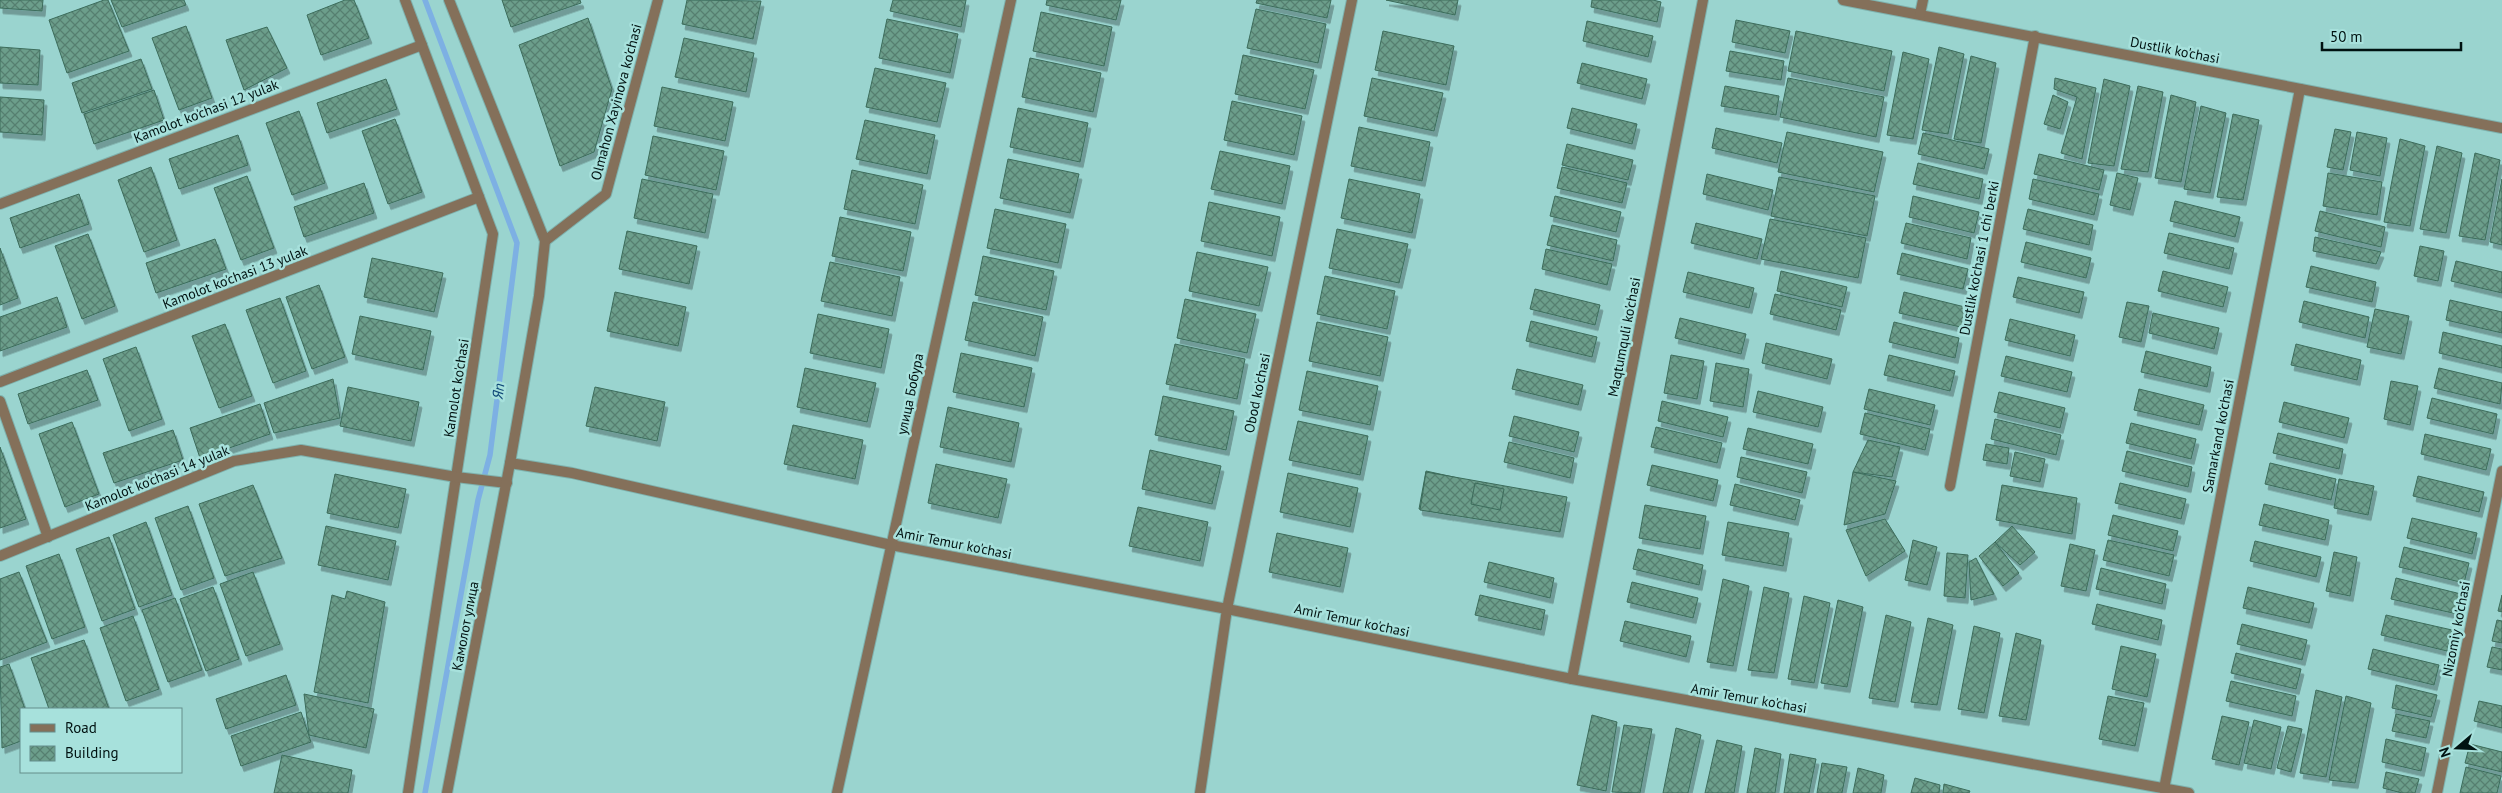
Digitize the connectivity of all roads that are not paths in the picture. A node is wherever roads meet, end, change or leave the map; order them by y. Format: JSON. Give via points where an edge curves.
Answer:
{"nodes":[{"id":1,"x":405,"y":0,"type":"edge"},
{"id":2,"x":449,"y":0,"type":"edge"},
{"id":3,"x":658,"y":0,"type":"edge"},
{"id":4,"x":1011,"y":0,"type":"edge"},
{"id":5,"x":1352,"y":0,"type":"edge"},
{"id":6,"x":1703,"y":0,"type":"edge"},
{"id":7,"x":1843,"y":0,"type":"edge"},
{"id":8,"x":1923,"y":0,"type":"edge"},
{"id":9,"x":1920,"y":14,"type":"junction"},
{"id":10,"x":2035,"y":36,"type":"junction"},
{"id":11,"x":422,"y":45,"type":"junction"},
{"id":12,"x":2300,"y":88,"type":"junction"},
{"id":13,"x":2502,"y":128,"type":"edge"},
{"id":14,"x":479,"y":197,"type":"junction"},
{"id":15,"x":0,"y":204,"type":"edge"},
{"id":16,"x":545,"y":241,"type":"junction"},
{"id":17,"x":0,"y":382,"type":"edge"},
{"id":18,"x":0,"y":401,"type":"edge"},
{"id":19,"x":510,"y":464,"type":"junction"},
{"id":20,"x":2502,"y":471,"type":"edge"},
{"id":21,"x":456,"y":477,"type":"junction"},
{"id":22,"x":507,"y":483,"type":"junction"},
{"id":23,"x":1950,"y":486,"type":"dead end"},
{"id":24,"x":48,"y":536,"type":"junction"},
{"id":25,"x":891,"y":545,"type":"junction"},
{"id":26,"x":0,"y":556,"type":"edge"},
{"id":27,"x":1227,"y":609,"type":"junction"},
{"id":28,"x":1572,"y":680,"type":"junction"},
{"id":29,"x":2164,"y":788,"type":"junction"},
{"id":30,"x":408,"y":793,"type":"edge"},
{"id":31,"x":447,"y":793,"type":"edge"},
{"id":32,"x":837,"y":793,"type":"edge"},
{"id":33,"x":1200,"y":793,"type":"edge"},
{"id":34,"x":2190,"y":793,"type":"edge"},
{"id":35,"x":2437,"y":793,"type":"edge"}],
"edges":[{"from":1,"to":11,"type":"street","name":"Kamolot ko'chasi"},
{"from":2,"to":16,"type":"street"},
{"from":3,"to":16,"type":"street","name":"Olmahon Xayinova ko'chasi","via":[[606,194]]},
{"from":4,"to":25,"type":"street","name":"улица Бобура"},
{"from":5,"to":27,"type":"street","name":"Obod ko'chasi"},
{"from":6,"to":28,"type":"street","name":"Maqtumquli ko'chasi"},
{"from":7,"to":9,"type":"street","name":"Dustlik ko'chasi"},
{"from":8,"to":9,"type":"street"},
{"from":9,"to":10,"type":"street","name":"Dustlik ko'chasi"},
{"from":10,"to":12,"type":"street","name":"Dustlik ko'chasi"},
{"from":10,"to":23,"type":"street","name":"Dustlik ko'chasi 1 chi berki"},
{"from":11,"to":14,"type":"street","name":"Kamolot ko'chasi"},
{"from":11,"to":15,"type":"street","name":"Kamolot ko'chasi 12 yulak"},
{"from":12,"to":13,"type":"street","name":"Dustlik ko'chasi"},
{"from":12,"to":29,"type":"street","name":"Samarkand ko'chasi"},
{"from":14,"to":17,"type":"street","name":"Kamolot ko'chasi 13 yulak"},
{"from":14,"to":21,"type":"street","name":"Kamolot ko'chasi","via":[[493,234]]},
{"from":16,"to":19,"type":"street","via":[[540,296]]},
{"from":18,"to":24,"type":"street"},
{"from":19,"to":22,"type":"street","name":"Камолот улица"},
{"from":19,"to":25,"type":"street","name":"Amir Temur ko'chasi","via":[[572,473]]},
{"from":20,"to":35,"type":"street","name":"Nizomiy ko'chasi"},
{"from":21,"to":22,"type":"street","name":"Kamolot ko'chasi 14 yulak"},
{"from":21,"to":24,"type":"street","name":"Kamolot ko'chasi 14 yulak","via":[[301,450],[234,461]]},
{"from":21,"to":30,"type":"street","name":"Kamolot ko'chasi"},
{"from":22,"to":31,"type":"street","name":"Камолот улица"},
{"from":24,"to":26,"type":"street","name":"Kamolot ko'chasi 14 yulak"},
{"from":25,"to":27,"type":"street","name":"Amir Temur ko'chasi"},
{"from":25,"to":32,"type":"street","name":"улица Бобура"},
{"from":27,"to":28,"type":"street","name":"Amir Temur ko'chasi"},
{"from":27,"to":33,"type":"street","name":"Obod ko'chasi"},
{"from":28,"to":29,"type":"street","name":"Amir Temur ko'chasi"},
{"from":29,"to":34,"type":"street","name":"Amir Temur ko'chasi"}]}
